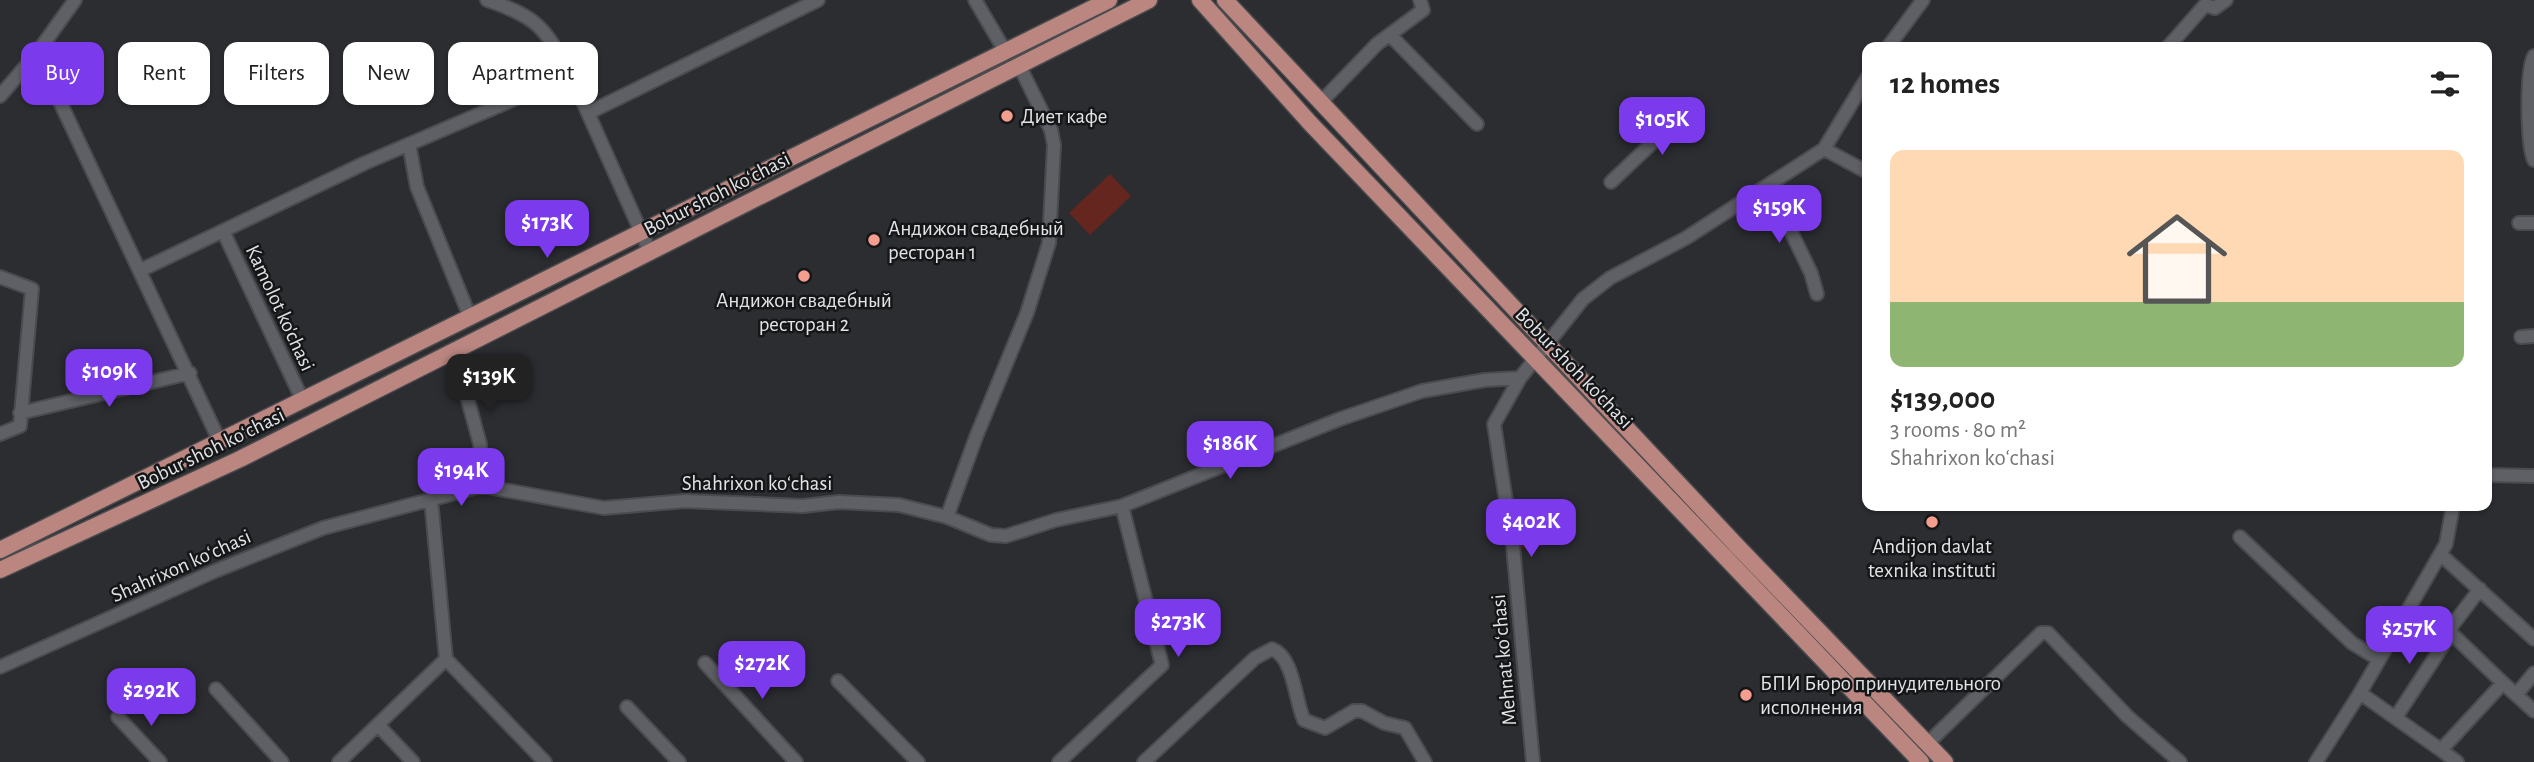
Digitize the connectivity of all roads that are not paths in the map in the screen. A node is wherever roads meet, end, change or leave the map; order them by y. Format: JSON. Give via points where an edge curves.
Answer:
{"nodes":[{"id":1,"x":75,"y":0,"type":"edge"},
{"id":2,"x":487,"y":0,"type":"edge"},
{"id":3,"x":818,"y":0,"type":"edge"},
{"id":4,"x":975,"y":0,"type":"edge"},
{"id":5,"x":1109,"y":0,"type":"edge"},
{"id":6,"x":1149,"y":0,"type":"edge"},
{"id":7,"x":1200,"y":0,"type":"edge"},
{"id":8,"x":1225,"y":0,"type":"edge"},
{"id":9,"x":1420,"y":0,"type":"edge"},
{"id":10,"x":1923,"y":0,"type":"edge"},
{"id":11,"x":2226,"y":0,"type":"edge"},
{"id":12,"x":2201,"y":3,"type":"edge"},
{"id":13,"x":1390,"y":35,"type":"junction"},
{"id":14,"x":45,"y":42,"type":"edge"},
{"id":15,"x":552,"y":42,"type":"edge"},
{"id":16,"x":1892,"y":42,"type":"edge"},
{"id":17,"x":2172,"y":42,"type":"edge"},
{"id":18,"x":1005,"y":51,"type":"junction"},
{"id":19,"x":2534,"y":57,"type":"edge"},
{"id":20,"x":1019,"y":65,"type":"junction"},
{"id":21,"x":21,"y":72,"type":"edge"},
{"id":22,"x":1862,"y":86,"type":"edge"},
{"id":23,"x":0,"y":96,"type":"edge"},
{"id":24,"x":1320,"y":103,"type":"junction"},
{"id":25,"x":62,"y":105,"type":"edge"},
{"id":26,"x":501,"y":105,"type":"edge"},
{"id":27,"x":584,"y":105,"type":"edge"},
{"id":28,"x":1689,"y":108,"type":"dead end"},
{"id":29,"x":588,"y":113,"type":"junction"},
{"id":30,"x":1477,"y":124,"type":"dead end"},
{"id":31,"x":409,"y":144,"type":"junction"},
{"id":32,"x":1824,"y":149,"type":"junction"},
{"id":33,"x":2534,"y":160,"type":"edge"},
{"id":34,"x":1862,"y":169,"type":"edge"},
{"id":35,"x":1611,"y":182,"type":"dead end"},
{"id":36,"x":1769,"y":186,"type":"junction"},
{"id":37,"x":2519,"y":223,"type":"dead end"},
{"id":38,"x":2534,"y":223,"type":"edge"},
{"id":39,"x":223,"y":231,"type":"junction"},
{"id":40,"x":641,"y":234,"type":"junction"},
{"id":41,"x":650,"y":252,"type":"junction"},
{"id":42,"x":141,"y":270,"type":"junction"},
{"id":43,"x":0,"y":277,"type":"edge"},
{"id":44,"x":1817,"y":294,"type":"dead end"},
{"id":45,"x":470,"y":317,"type":"junction"},
{"id":46,"x":1548,"y":344,"type":"junction"},
{"id":47,"x":454,"y":349,"type":"junction"},
{"id":48,"x":1536,"y":359,"type":"junction"},
{"id":49,"x":190,"y":373,"type":"junction"},
{"id":50,"x":1520,"y":378,"type":"junction"},
{"id":51,"x":303,"y":401,"type":"junction"},
{"id":52,"x":20,"y":413,"type":"junction"},
{"id":53,"x":0,"y":434,"type":"edge"},
{"id":54,"x":220,"y":442,"type":"junction"},
{"id":55,"x":2492,"y":475,"type":"edge"},
{"id":56,"x":2534,"y":476,"type":"edge"},
{"id":57,"x":482,"y":486,"type":"junction"},
{"id":58,"x":431,"y":499,"type":"junction"},
{"id":59,"x":1122,"y":506,"type":"junction"},
{"id":60,"x":2453,"y":511,"type":"edge"},
{"id":61,"x":947,"y":517,"type":"junction"},
{"id":62,"x":2240,"y":537,"type":"dead end"},
{"id":63,"x":0,"y":550,"type":"edge"},
{"id":64,"x":2440,"y":554,"type":"junction"},
{"id":65,"x":0,"y":570,"type":"edge"},
{"id":66,"x":2480,"y":589,"type":"junction"},
{"id":67,"x":2451,"y":633,"type":"junction"},
{"id":68,"x":2534,"y":639,"type":"edge"},
{"id":69,"x":446,"y":659,"type":"junction"},
{"id":70,"x":2378,"y":659,"type":"junction"},
{"id":71,"x":705,"y":663,"type":"dead end"},
{"id":72,"x":0,"y":667,"type":"edge"},
{"id":73,"x":2534,"y":673,"type":"edge"},
{"id":74,"x":838,"y":681,"type":"dead end"},
{"id":75,"x":2503,"y":682,"type":"junction"},
{"id":76,"x":216,"y":689,"type":"dead end"},
{"id":77,"x":2360,"y":693,"type":"junction"},
{"id":78,"x":2516,"y":695,"type":"junction"},
{"id":79,"x":627,"y":707,"type":"dead end"},
{"id":80,"x":2534,"y":711,"type":"edge"},
{"id":81,"x":117,"y":717,"type":"dead end"},
{"id":82,"x":2396,"y":717,"type":"junction"},
{"id":83,"x":378,"y":725,"type":"junction"},
{"id":84,"x":1928,"y":743,"type":"junction"},
{"id":85,"x":2441,"y":750,"type":"junction"},
{"id":86,"x":160,"y":762,"type":"edge"},
{"id":87,"x":282,"y":762,"type":"edge"},
{"id":88,"x":339,"y":762,"type":"edge"},
{"id":89,"x":413,"y":762,"type":"edge"},
{"id":90,"x":545,"y":762,"type":"edge"},
{"id":91,"x":679,"y":762,"type":"edge"},
{"id":92,"x":796,"y":762,"type":"edge"},
{"id":93,"x":918,"y":762,"type":"edge"},
{"id":94,"x":1059,"y":762,"type":"edge"},
{"id":95,"x":1144,"y":762,"type":"edge"},
{"id":96,"x":1425,"y":762,"type":"edge"},
{"id":97,"x":1533,"y":762,"type":"edge"},
{"id":98,"x":1921,"y":762,"type":"edge"},
{"id":99,"x":1945,"y":762,"type":"edge"},
{"id":100,"x":2180,"y":762,"type":"edge"},
{"id":101,"x":2316,"y":762,"type":"edge"},
{"id":102,"x":2456,"y":762,"type":"edge"}],
"edges":[{"from":1,"to":14,"type":"street"},
{"from":2,"to":15,"type":"street","via":[[544,28]]},
{"from":3,"to":29,"type":"street"},
{"from":4,"to":18,"type":"street"},
{"from":5,"to":18,"type":"main road","name":"Bobur shoh koʻchasi"},
{"from":6,"to":20,"type":"main road","name":"Bobur shoh koʻchasi"},
{"from":7,"to":48,"type":"main road","name":"Bobur shoh ko'chasi","via":[[1310,123]]},
{"from":8,"to":24,"type":"main road","name":"Bobur shoh ko'chasi"},
{"from":9,"to":13,"type":"street","via":[[1423,10]]},
{"from":10,"to":16,"type":"street"},
{"from":11,"to":12,"type":"street","via":[[2215,8]]},
{"from":12,"to":17,"type":"street"},
{"from":13,"to":24,"type":"street"},
{"from":13,"to":30,"type":"street"},
{"from":18,"to":40,"type":"main road","name":"Bobur shoh koʻchasi"},
{"from":19,"to":33,"type":"street","via":[[2530,78]]},
{"from":20,"to":41,"type":"main road","name":"Bobur shoh koʻchasi"},
{"from":20,"to":61,"type":"street","via":[[1054,145],[1049,243],[1027,313]]},
{"from":21,"to":23,"type":"street"},
{"from":22,"to":32,"type":"street"},
{"from":24,"to":46,"type":"main road","name":"Bobur shoh ko'chasi"},
{"from":25,"to":42,"type":"street"},
{"from":26,"to":31,"type":"street"},
{"from":27,"to":29,"type":"street"},
{"from":28,"to":35,"type":"street"},
{"from":29,"to":40,"type":"street"},
{"from":31,"to":39,"type":"street"},
{"from":31,"to":45,"type":"street","via":[[417,187]]},
{"from":32,"to":34,"type":"street"},
{"from":32,"to":36,"type":"street"},
{"from":36,"to":44,"type":"street"},
{"from":36,"to":46,"type":"street","via":[[1610,278],[1583,299]]},
{"from":37,"to":38,"type":"street"},
{"from":39,"to":42,"type":"street"},
{"from":39,"to":51,"type":"street","name":"Kamolot ko'chasi"},
{"from":40,"to":41,"type":"street"},
{"from":40,"to":45,"type":"main road","name":"Bobur shoh koʻchasi"},
{"from":41,"to":47,"type":"main road","name":"Bobur shoh koʻchasi"},
{"from":42,"to":49,"type":"street"},
{"from":43,"to":52,"type":"street","via":[[32,289]]},
{"from":45,"to":51,"type":"main road","name":"Bobur shoh koʻchasi"},
{"from":46,"to":48,"type":"street","name":"Mehnat koʻchasi"},
{"from":46,"to":84,"type":"main road","name":"Bobur shoh ko'chasi"},
{"from":47,"to":57,"type":"street","via":[[480,444]]},
{"from":47,"to":65,"type":"main road","name":"Bobur shoh koʻchasi","via":[[240,459]]},
{"from":48,"to":50,"type":"street","name":"Mehnat koʻchasi"},
{"from":48,"to":98,"type":"main road","name":"Bobur shoh ko'chasi"},
{"from":49,"to":52,"type":"street"},
{"from":49,"to":54,"type":"street"},
{"from":50,"to":59,"type":"street","name":"Shahrixon koʻchasi","via":[[1422,391]]},
{"from":50,"to":97,"type":"street","name":"Mehnat koʻchasi","via":[[1494,424],[1513,546]]},
{"from":51,"to":54,"type":"main road","name":"Bobur shoh koʻchasi"},
{"from":52,"to":53,"type":"street","via":[[20,426]]},
{"from":54,"to":63,"type":"main road","name":"Bobur shoh koʻchasi"},
{"from":55,"to":56,"type":"street"},
{"from":57,"to":58,"type":"street","name":"Shahrixon koʻchasi"},
{"from":57,"to":61,"type":"street","name":"Shahrixon koʻchasi","via":[[604,508],[685,501],[803,506],[852,503],[899,505]]},
{"from":58,"to":69,"type":"street"},
{"from":58,"to":72,"type":"street","name":"Shahrixon koʻchasi","via":[[323,528]]},
{"from":59,"to":61,"type":"street","name":"Shahrixon koʻchasi","via":[[1006,536]]},
{"from":59,"to":94,"type":"street","via":[[1162,665]]},
{"from":60,"to":64,"type":"street"},
{"from":62,"to":70,"type":"street","via":[[2352,643]]},
{"from":64,"to":66,"type":"street"},
{"from":64,"to":70,"type":"street"},
{"from":66,"to":67,"type":"street"},
{"from":66,"to":68,"type":"street"},
{"from":67,"to":75,"type":"street"},
{"from":67,"to":82,"type":"street"},
{"from":69,"to":83,"type":"street"},
{"from":69,"to":90,"type":"street"},
{"from":70,"to":77,"type":"street"},
{"from":71,"to":92,"type":"street"},
{"from":73,"to":78,"type":"street"},
{"from":74,"to":93,"type":"street"},
{"from":75,"to":78,"type":"street"},
{"from":75,"to":85,"type":"street"},
{"from":76,"to":87,"type":"street"},
{"from":77,"to":82,"type":"street"},
{"from":77,"to":101,"type":"street"},
{"from":78,"to":80,"type":"street"},
{"from":79,"to":91,"type":"street"},
{"from":81,"to":86,"type":"street"},
{"from":82,"to":85,"type":"street"},
{"from":83,"to":88,"type":"street"},
{"from":83,"to":89,"type":"street"},
{"from":84,"to":99,"type":"main road","name":"Bobur shoh ko'chasi"},
{"from":84,"to":100,"type":"street","via":[[2041,633],[2048,633],[2127,716]]},
{"from":85,"to":102,"type":"street"},
{"from":95,"to":96,"type":"street","via":[[1255,658],[1272,649],[1285,662],[1304,720],[1325,728],[1362,711],[1405,728]]}]}
